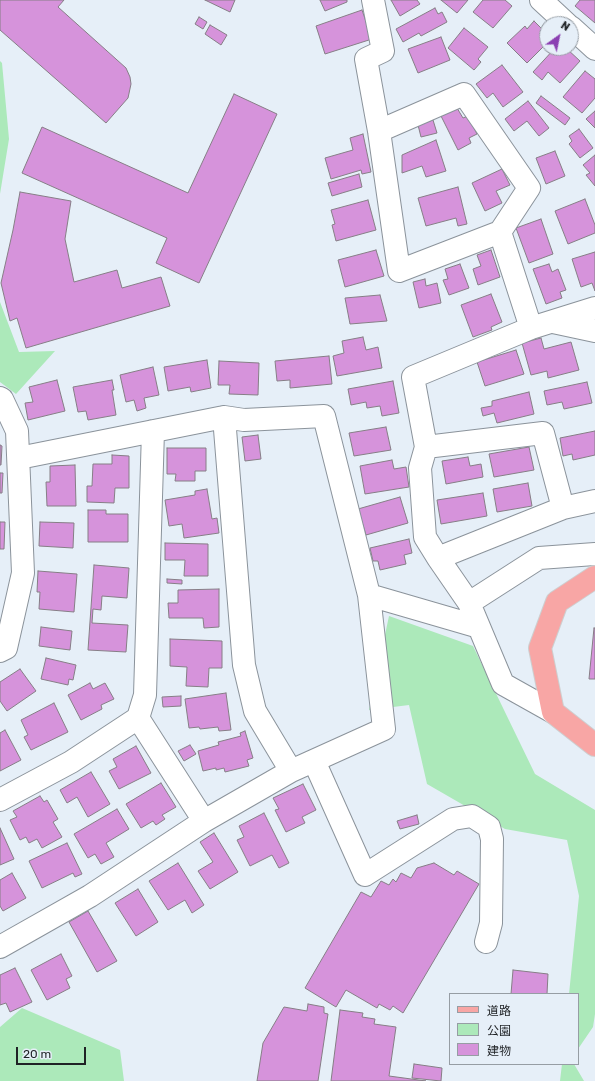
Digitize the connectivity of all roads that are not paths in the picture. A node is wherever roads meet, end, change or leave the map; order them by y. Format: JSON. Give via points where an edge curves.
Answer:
{"nodes":[{"id":1,"x":373,"y":0,"type":"edge"},
{"id":2,"x":541,"y":0,"type":"edge"},
{"id":3,"x":558,"y":16,"type":"edge"},
{"id":4,"x":579,"y":34,"type":"edge"},
{"id":5,"x":595,"y":49,"type":"edge"},
{"id":6,"x":378,"y":131,"type":"junction"},
{"id":7,"x":500,"y":232,"type":"junction"},
{"id":8,"x":595,"y":308,"type":"edge"},
{"id":9,"x":552,"y":321,"type":"junction"},
{"id":10,"x":531,"y":328,"type":"junction"},
{"id":11,"x":595,"y":331,"type":"edge"},
{"id":12,"x":0,"y":398,"type":"edge"},
{"id":13,"x":224,"y":418,"type":"junction"},
{"id":14,"x":153,"y":431,"type":"junction"},
{"id":15,"x":426,"y":447,"type":"junction"},
{"id":16,"x":19,"y":458,"type":"junction"},
{"id":17,"x":595,"y":501,"type":"edge"},
{"id":18,"x":563,"y":508,"type":"junction"},
{"id":19,"x":595,"y":554,"type":"edge"},
{"id":20,"x":438,"y":558,"type":"junction"},
{"id":21,"x":595,"y":577,"type":"edge"},
{"id":22,"x":369,"y":595,"type":"junction"},
{"id":23,"x":469,"y":603,"type":"junction"},
{"id":24,"x":479,"y":628,"type":"junction"},
{"id":25,"x":0,"y":651,"type":"edge"},
{"id":26,"x":553,"y":712,"type":"junction"},
{"id":27,"x":138,"y":718,"type":"junction"},
{"id":28,"x":595,"y":745,"type":"edge"},
{"id":29,"x":314,"y":761,"type":"junction"},
{"id":30,"x":291,"y":772,"type":"junction"},
{"id":31,"x":0,"y":800,"type":"edge"},
{"id":32,"x":204,"y":821,"type":"junction"},
{"id":33,"x":486,"y":942,"type":"dead end"},
{"id":34,"x":0,"y":947,"type":"edge"}],
"edges":[{"from":1,"to":6,"type":"street","via":[[383,51],[366,59]]},
{"from":2,"to":3,"type":"street"},
{"from":4,"to":5,"type":"street"},
{"from":6,"to":7,"type":"street","via":[[399,271]]},
{"from":6,"to":7,"type":"street","via":[[464,94],[529,188]]},
{"from":7,"to":10,"type":"street"},
{"from":8,"to":9,"type":"street"},
{"from":9,"to":10,"type":"street"},
{"from":9,"to":11,"type":"street"},
{"from":10,"to":15,"type":"street","via":[[413,377]]},
{"from":12,"to":16,"type":"street","via":[[17,431]]},
{"from":13,"to":14,"type":"street"},
{"from":13,"to":22,"type":"street","via":[[244,420],[324,416]]},
{"from":13,"to":30,"type":"street","via":[[244,665],[255,711]]},
{"from":14,"to":16,"type":"street"},
{"from":14,"to":27,"type":"street","via":[[145,695]]},
{"from":15,"to":18,"type":"street","via":[[543,433]]},
{"from":15,"to":20,"type":"street","via":[[420,468],[425,537]]},
{"from":16,"to":25,"type":"street","via":[[23,573],[6,648]]},
{"from":17,"to":18,"type":"street"},
{"from":18,"to":20,"type":"street"},
{"from":19,"to":23,"type":"street","via":[[539,558]]},
{"from":20,"to":23,"type":"street"},
{"from":21,"to":26,"type":"main road","via":[[556,602],[540,648]]},
{"from":22,"to":24,"type":"street"},
{"from":22,"to":29,"type":"street","via":[[384,729]]},
{"from":23,"to":24,"type":"street"},
{"from":24,"to":26,"type":"street","via":[[503,684]]},
{"from":26,"to":28,"type":"main road"},
{"from":27,"to":31,"type":"street","via":[[71,762]]},
{"from":27,"to":32,"type":"street"},
{"from":29,"to":30,"type":"street"},
{"from":29,"to":33,"type":"street","via":[[365,875],[453,819],[472,816],[489,828],[492,839],[491,923]]},
{"from":30,"to":32,"type":"street"},
{"from":32,"to":34,"type":"street","via":[[90,896]]}]}
